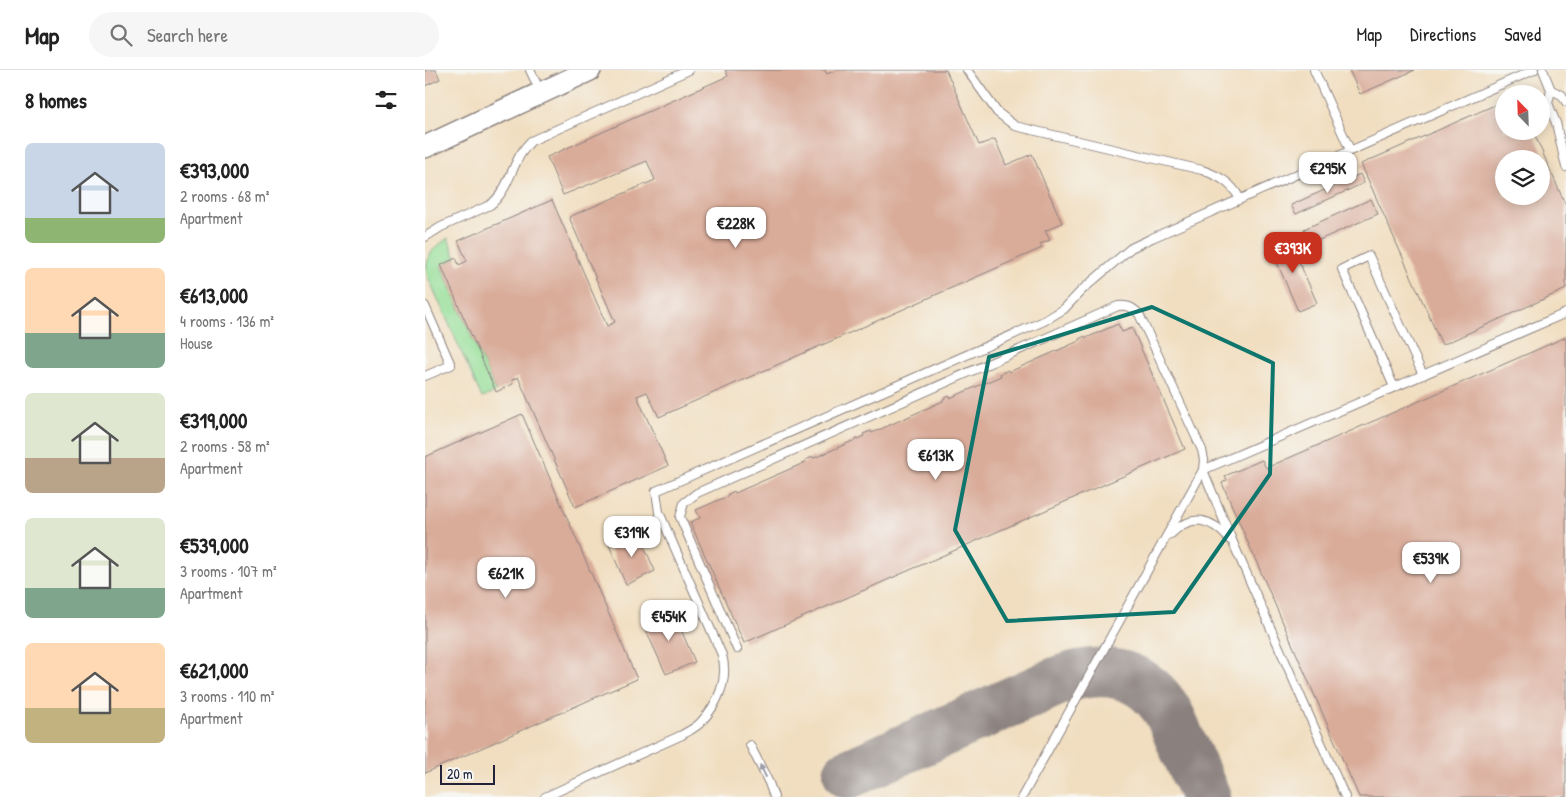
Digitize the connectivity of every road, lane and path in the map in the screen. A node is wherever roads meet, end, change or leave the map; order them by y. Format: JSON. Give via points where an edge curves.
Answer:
{"nodes":[{"id":1,"x":531,"y":70,"type":"edge"},
{"id":2,"x":590,"y":70,"type":"edge"},
{"id":3,"x":689,"y":70,"type":"edge"},
{"id":4,"x":967,"y":70,"type":"edge"},
{"id":5,"x":1314,"y":70,"type":"edge"},
{"id":6,"x":1534,"y":70,"type":"edge"},
{"id":7,"x":1543,"y":70,"type":"edge"},
{"id":8,"x":1551,"y":90,"type":"junction"},
{"id":9,"x":541,"y":93,"type":"junction"},
{"id":10,"x":1566,"y":102,"type":"edge"},
{"id":11,"x":425,"y":147,"type":"edge"},
{"id":12,"x":1350,"y":150,"type":"junction"},
{"id":13,"x":1566,"y":167,"type":"edge"},
{"id":14,"x":1240,"y":199,"type":"junction"},
{"id":15,"x":425,"y":237,"type":"edge"},
{"id":16,"x":425,"y":306,"type":"edge"},
{"id":17,"x":1566,"y":313,"type":"edge"},
{"id":18,"x":1423,"y":375,"type":"junction"},
{"id":19,"x":425,"y":376,"type":"edge"},
{"id":20,"x":1394,"y":387,"type":"junction"},
{"id":21,"x":1203,"y":470,"type":"junction"},
{"id":22,"x":1165,"y":540,"type":"junction"},
{"id":23,"x":1234,"y":545,"type":"junction"},
{"id":24,"x":737,"y":649,"type":"dead end"},
{"id":25,"x":750,"y":745,"type":"dead end"},
{"id":26,"x":545,"y":797,"type":"edge"},
{"id":27,"x":774,"y":797,"type":"edge"},
{"id":28,"x":1022,"y":797,"type":"edge"},
{"id":29,"x":1345,"y":797,"type":"edge"}],
"edges":[{"from":1,"to":9,"type":"lane"},
{"from":2,"to":9,"type":"main road"},
{"from":3,"to":15,"type":"lane","via":[[531,141],[520,152],[504,188],[490,206]]},
{"from":4,"to":14,"type":"lane","via":[[997,112],[1015,126],[1202,170],[1225,180]]},
{"from":5,"to":12,"type":"lane"},
{"from":6,"to":12,"type":"lane"},
{"from":7,"to":8,"type":"lane"},
{"from":8,"to":10,"type":"lane","via":[[1562,95]]},
{"from":8,"to":13,"type":"lane","via":[[1548,103]]},
{"from":9,"to":11,"type":"main road"},
{"from":12,"to":14,"type":"lane"},
{"from":14,"to":26,"type":"lane","via":[[1131,248],[1064,309],[1044,321],[656,491],[659,512],[722,654],[725,667],[717,701],[701,723],[682,736]]},
{"from":16,"to":19,"type":"lane","via":[[451,365]]},
{"from":17,"to":18,"type":"lane"},
{"from":18,"to":20,"type":"lane"},
{"from":18,"to":20,"type":"lane","via":[[1369,256],[1343,269]]},
{"from":20,"to":21,"type":"lane"},
{"from":21,"to":22,"type":"lane"},
{"from":21,"to":23,"type":"lane"},
{"from":21,"to":24,"type":"lane","via":[[1202,450],[1139,314],[1127,305],[1118,306],[697,493],[684,502],[680,517]]},
{"from":22,"to":23,"type":"lane","via":[[1186,524],[1208,521],[1220,528]]},
{"from":22,"to":28,"type":"lane"},
{"from":23,"to":29,"type":"lane"},
{"from":27,"to":25,"type":"lane","one_way":true}]}
